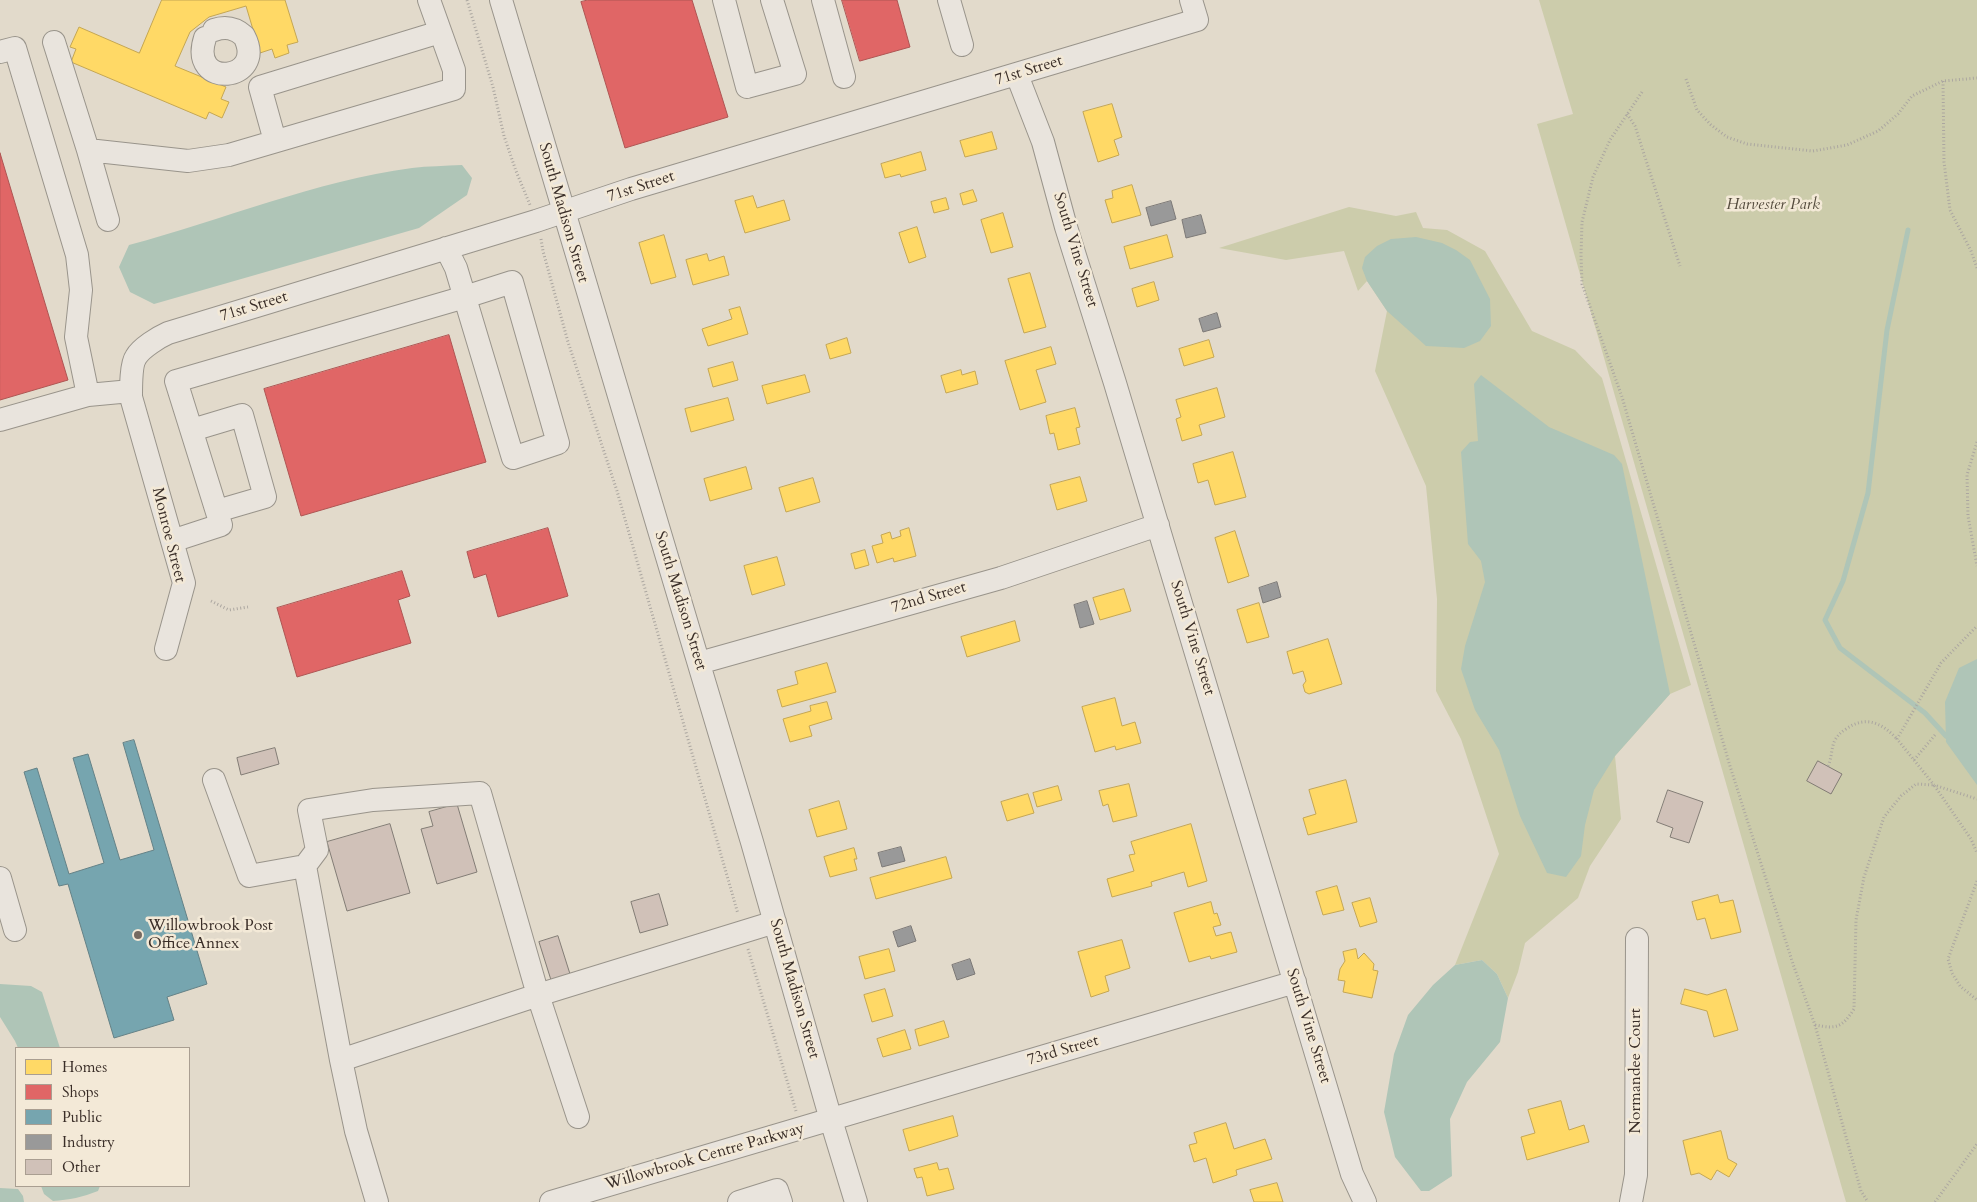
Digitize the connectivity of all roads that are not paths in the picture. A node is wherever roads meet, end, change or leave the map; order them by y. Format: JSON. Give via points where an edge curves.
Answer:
{"nodes":[{"id":1,"x":429,"y":0,"type":"edge"},
{"id":2,"x":501,"y":0,"type":"edge"},
{"id":3,"x":724,"y":0,"type":"edge"},
{"id":4,"x":772,"y":0,"type":"edge"},
{"id":5,"x":823,"y":0,"type":"edge"},
{"id":6,"x":949,"y":0,"type":"edge"},
{"id":7,"x":1191,"y":0,"type":"edge"},
{"id":8,"x":440,"y":32,"type":"junction"},
{"id":9,"x":54,"y":42,"type":"dead end"},
{"id":10,"x":962,"y":45,"type":"dead end"},
{"id":11,"x":0,"y":52,"type":"edge"},
{"id":12,"x":237,"y":72,"type":"junction"},
{"id":13,"x":1017,"y":74,"type":"junction"},
{"id":14,"x":844,"y":77,"type":"dead end"},
{"id":15,"x":260,"y":87,"type":"junction"},
{"id":16,"x":275,"y":141,"type":"junction"},
{"id":17,"x":88,"y":150,"type":"junction"},
{"id":18,"x":563,"y":212,"type":"junction"},
{"id":19,"x":108,"y":220,"type":"dead end"},
{"id":20,"x":446,"y":248,"type":"junction"},
{"id":21,"x":465,"y":296,"type":"junction"},
{"id":22,"x":131,"y":391,"type":"junction"},
{"id":23,"x":88,"y":395,"type":"junction"},
{"id":24,"x":0,"y":420,"type":"edge"},
{"id":25,"x":138,"y":421,"type":"joint"},
{"id":26,"x":192,"y":430,"type":"junction"},
{"id":27,"x":217,"y":511,"type":"junction"},
{"id":28,"x":1158,"y":525,"type":"junction"},
{"id":29,"x":172,"y":540,"type":"junction"},
{"id":30,"x":166,"y":649,"type":"dead end"},
{"id":31,"x":698,"y":663,"type":"junction"},
{"id":32,"x":214,"y":780,"type":"dead end"},
{"id":33,"x":305,"y":866,"type":"junction"},
{"id":34,"x":0,"y":878,"type":"edge"},
{"id":35,"x":775,"y":922,"type":"junction"},
{"id":36,"x":15,"y":930,"type":"dead end"},
{"id":37,"x":1636,"y":939,"type":"dead end"},
{"id":38,"x":1295,"y":982,"type":"junction"},
{"id":39,"x":538,"y":995,"type":"junction"},
{"id":40,"x":341,"y":1060,"type":"junction"},
{"id":41,"x":578,"y":1117,"type":"dead end"},
{"id":42,"x":831,"y":1120,"type":"junction"},
{"id":43,"x":377,"y":1202,"type":"edge"},
{"id":44,"x":550,"y":1202,"type":"edge"},
{"id":45,"x":739,"y":1202,"type":"edge"},
{"id":46,"x":781,"y":1202,"type":"edge"},
{"id":47,"x":856,"y":1202,"type":"edge"},
{"id":48,"x":1365,"y":1202,"type":"edge"},
{"id":49,"x":1631,"y":1202,"type":"edge"}],
"edges":[{"from":1,"to":8,"type":"street"},
{"from":2,"to":18,"type":"street","name":"South Madison Street"},
{"from":3,"to":4,"type":"street","via":[[747,87],[796,74]]},
{"from":5,"to":14,"type":"street"},
{"from":6,"to":10,"type":"street"},
{"from":7,"to":13,"type":"street","name":"71st Street","via":[[1197,20]]},
{"from":8,"to":15,"type":"street"},
{"from":8,"to":16,"type":"street","via":[[454,70],[454,89]]},
{"from":9,"to":17,"type":"street"},
{"from":11,"to":23,"type":"street","via":[[15,48],[77,256],[81,290],[76,336]]},
{"from":12,"to":12,"type":"street","via":[[223,75],[209,68],[202,55],[210,34],[222,27],[244,36],[248,60]]},
{"from":12,"to":15,"type":"street"},
{"from":13,"to":18,"type":"street","name":"71st Street"},
{"from":13,"to":28,"type":"street","name":"South Vine Street","via":[[1043,142]]},
{"from":15,"to":16,"type":"street"},
{"from":16,"to":17,"type":"street","via":[[230,155],[188,161]]},
{"from":17,"to":19,"type":"street"},
{"from":18,"to":20,"type":"street","name":"71st Street"},
{"from":18,"to":31,"type":"street","name":"South Madison Street"},
{"from":20,"to":21,"type":"street"},
{"from":20,"to":22,"type":"street","name":"71st Street","via":[[168,333],[157,338],[136,357]]},
{"from":21,"to":21,"type":"street","via":[[512,282],[558,442],[513,458]]},
{"from":21,"to":26,"type":"street","via":[[176,381]]},
{"from":22,"to":23,"type":"street"},
{"from":22,"to":25,"type":"street","name":"71st Street"},
{"from":23,"to":24,"type":"street"},
{"from":25,"to":29,"type":"street","name":"Monroe Street"},
{"from":26,"to":27,"type":"street"},
{"from":26,"to":27,"type":"street","via":[[242,415],[265,497]]},
{"from":27,"to":29,"type":"street","via":[[221,525]]},
{"from":28,"to":31,"type":"street","name":"72nd Street","via":[[1001,578]]},
{"from":28,"to":38,"type":"street","name":"South Vine Street"},
{"from":29,"to":30,"type":"street","name":"Monroe Street","via":[[184,584]]},
{"from":31,"to":35,"type":"street","name":"South Madison Street"},
{"from":32,"to":33,"type":"street","via":[[249,876]]},
{"from":33,"to":39,"type":"street","via":[[317,850],[309,810],[372,800],[480,793]]},
{"from":33,"to":40,"type":"street"},
{"from":34,"to":36,"type":"street"},
{"from":35,"to":39,"type":"street"},
{"from":35,"to":42,"type":"street","name":"South Madison Street"},
{"from":37,"to":49,"type":"street","name":"Normandee Court","via":[[1636,1175]]},
{"from":38,"to":42,"type":"street","name":"73rd Street"},
{"from":38,"to":48,"type":"street","name":"South Vine Street","via":[[1352,1174]]},
{"from":39,"to":40,"type":"street"},
{"from":39,"to":41,"type":"street"},
{"from":40,"to":43,"type":"street","via":[[356,1131]]},
{"from":42,"to":44,"type":"street","name":"Willowbrook Centre Parkway"},
{"from":42,"to":47,"type":"street","name":"South Madison Street"},
{"from":45,"to":46,"type":"street","via":[[777,1190]]}]}
